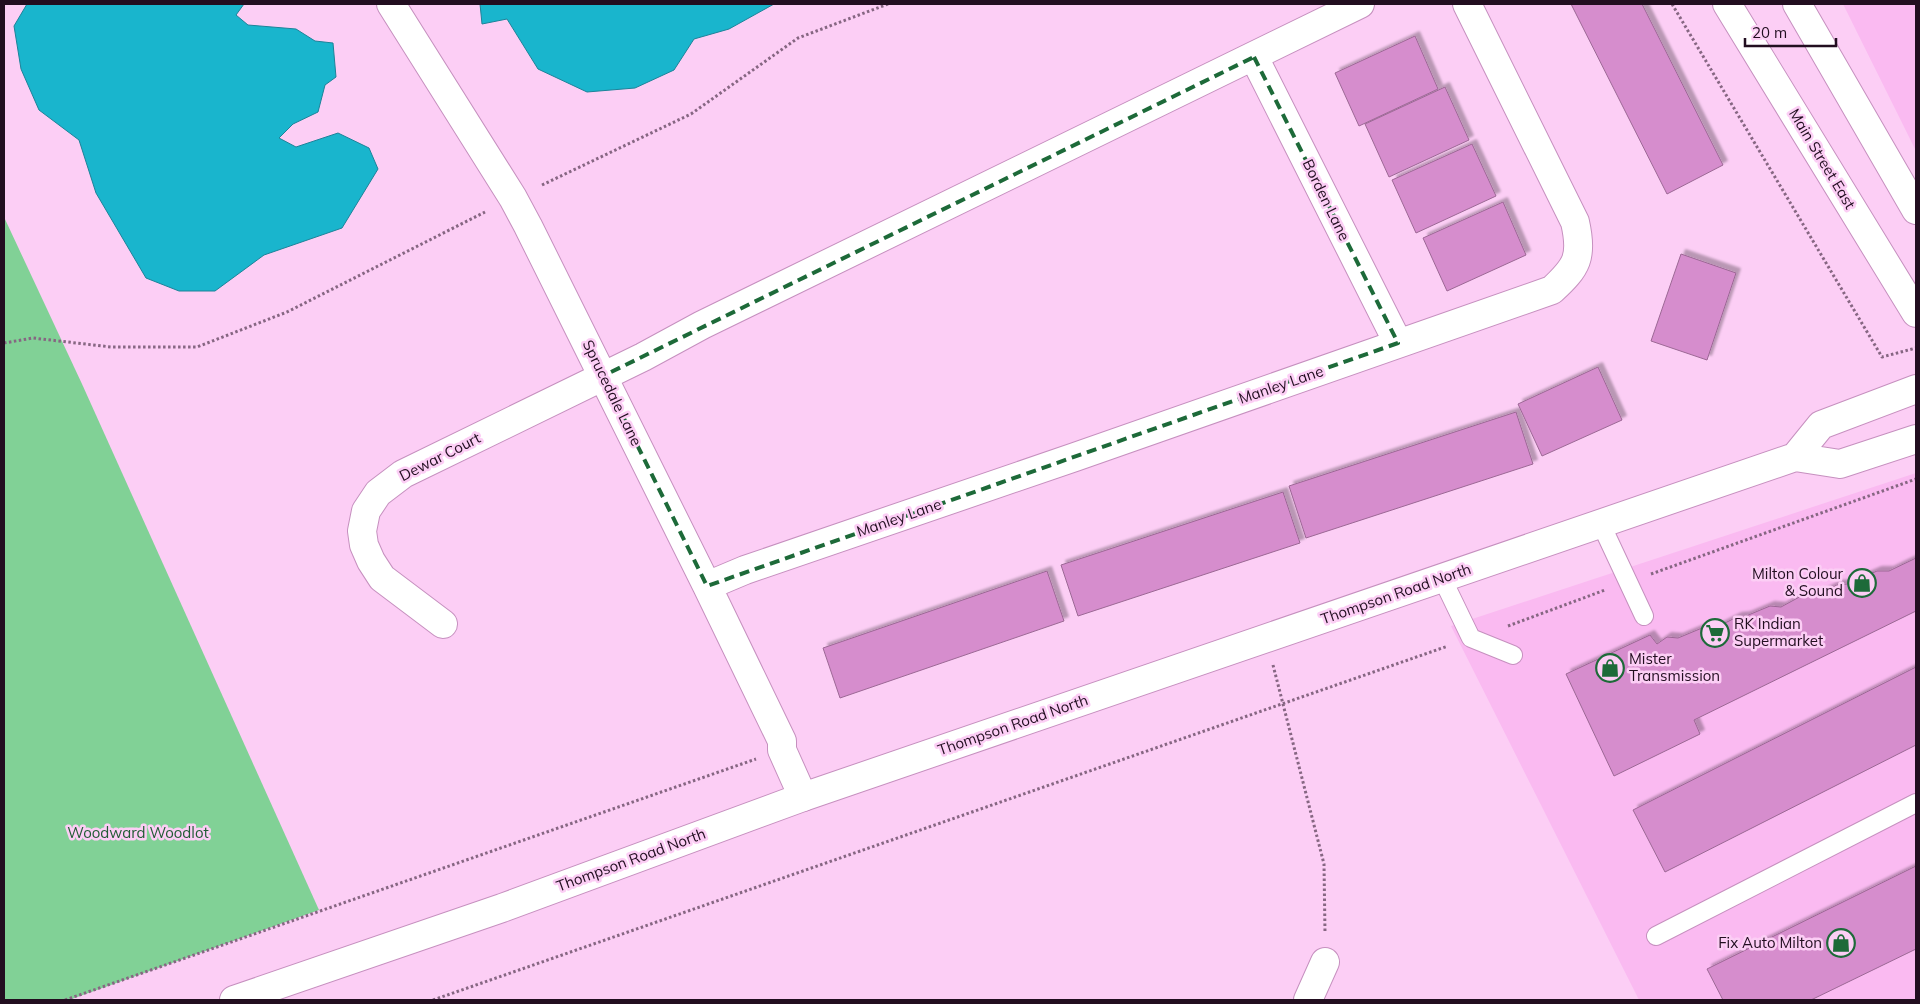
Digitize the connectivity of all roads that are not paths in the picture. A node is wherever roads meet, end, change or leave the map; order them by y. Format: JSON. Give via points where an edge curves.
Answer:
{"nodes":[{"id":1,"x":391,"y":4,"type":"edge"},
{"id":2,"x":1360,"y":4,"type":"edge"},
{"id":3,"x":1467,"y":4,"type":"edge"},
{"id":4,"x":1727,"y":4,"type":"edge"},
{"id":5,"x":1797,"y":4,"type":"edge"},
{"id":6,"x":1254,"y":57,"type":"junction"},
{"id":7,"x":1916,"y":210,"type":"edge"},
{"id":8,"x":1916,"y":313,"type":"edge"},
{"id":9,"x":1398,"y":343,"type":"junction"},
{"id":10,"x":603,"y":376,"type":"junction"},
{"id":11,"x":1916,"y":389,"type":"edge"},
{"id":12,"x":1916,"y":439,"type":"edge"},
{"id":13,"x":1795,"y":457,"type":"junction"},
{"id":14,"x":1601,"y":524,"type":"junction"},
{"id":15,"x":1442,"y":578,"type":"junction"},
{"id":16,"x":707,"y":586,"type":"junction"},
{"id":17,"x":1644,"y":616,"type":"dead end"},
{"id":18,"x":443,"y":624,"type":"dead end"},
{"id":19,"x":1513,"y":655,"type":"dead end"},
{"id":20,"x":803,"y":797,"type":"junction"},
{"id":21,"x":1916,"y":803,"type":"edge"},
{"id":22,"x":1656,"y":936,"type":"dead end"},
{"id":23,"x":1325,"y":962,"type":"road end"},
{"id":24,"x":234,"y":1000,"type":"edge"},
{"id":25,"x":1308,"y":1000,"type":"edge"}],
"edges":[{"from":1,"to":10,"type":"street","name":"Sprucedale Lane","via":[[513,198]]},
{"from":2,"to":6,"type":"street"},
{"from":3,"to":9,"type":"street","name":"Manley Lane","via":[[1576,222],[1578,258],[1569,274],[1552,290]]},
{"from":4,"to":8,"type":"street","name":"Main Street East"},
{"from":5,"to":7,"type":"street"},
{"from":6,"to":9,"type":"street","name":"Borden Lane"},
{"from":6,"to":10,"type":"street"},
{"from":9,"to":16,"type":"street","name":"Manley Lane"},
{"from":10,"to":16,"type":"street","name":"Sprucedale Lane"},
{"from":10,"to":18,"type":"street","name":"Dewar Court","via":[[402,474],[378,493],[366,511],[362,531],[364,545],[382,578]]},
{"from":11,"to":13,"type":"street","via":[[1821,425]]},
{"from":12,"to":13,"type":"street","name":"Thompson Road North","via":[[1840,464]]},
{"from":13,"to":14,"type":"street","name":"Thompson Road North"},
{"from":14,"to":15,"type":"street","name":"Thompson Road North"},
{"from":14,"to":17,"type":"lane"},
{"from":15,"to":19,"type":"lane","via":[[1471,638]]},
{"from":15,"to":20,"type":"street","name":"Thompson Road North"},
{"from":16,"to":20,"type":"street","name":"Sprucedale Lane","via":[[782,741],[782,750]]},
{"from":20,"to":24,"type":"street","name":"Thompson Road North","via":[[511,905]]},
{"from":21,"to":22,"type":"lane"},
{"from":23,"to":25,"type":"street"}]}
